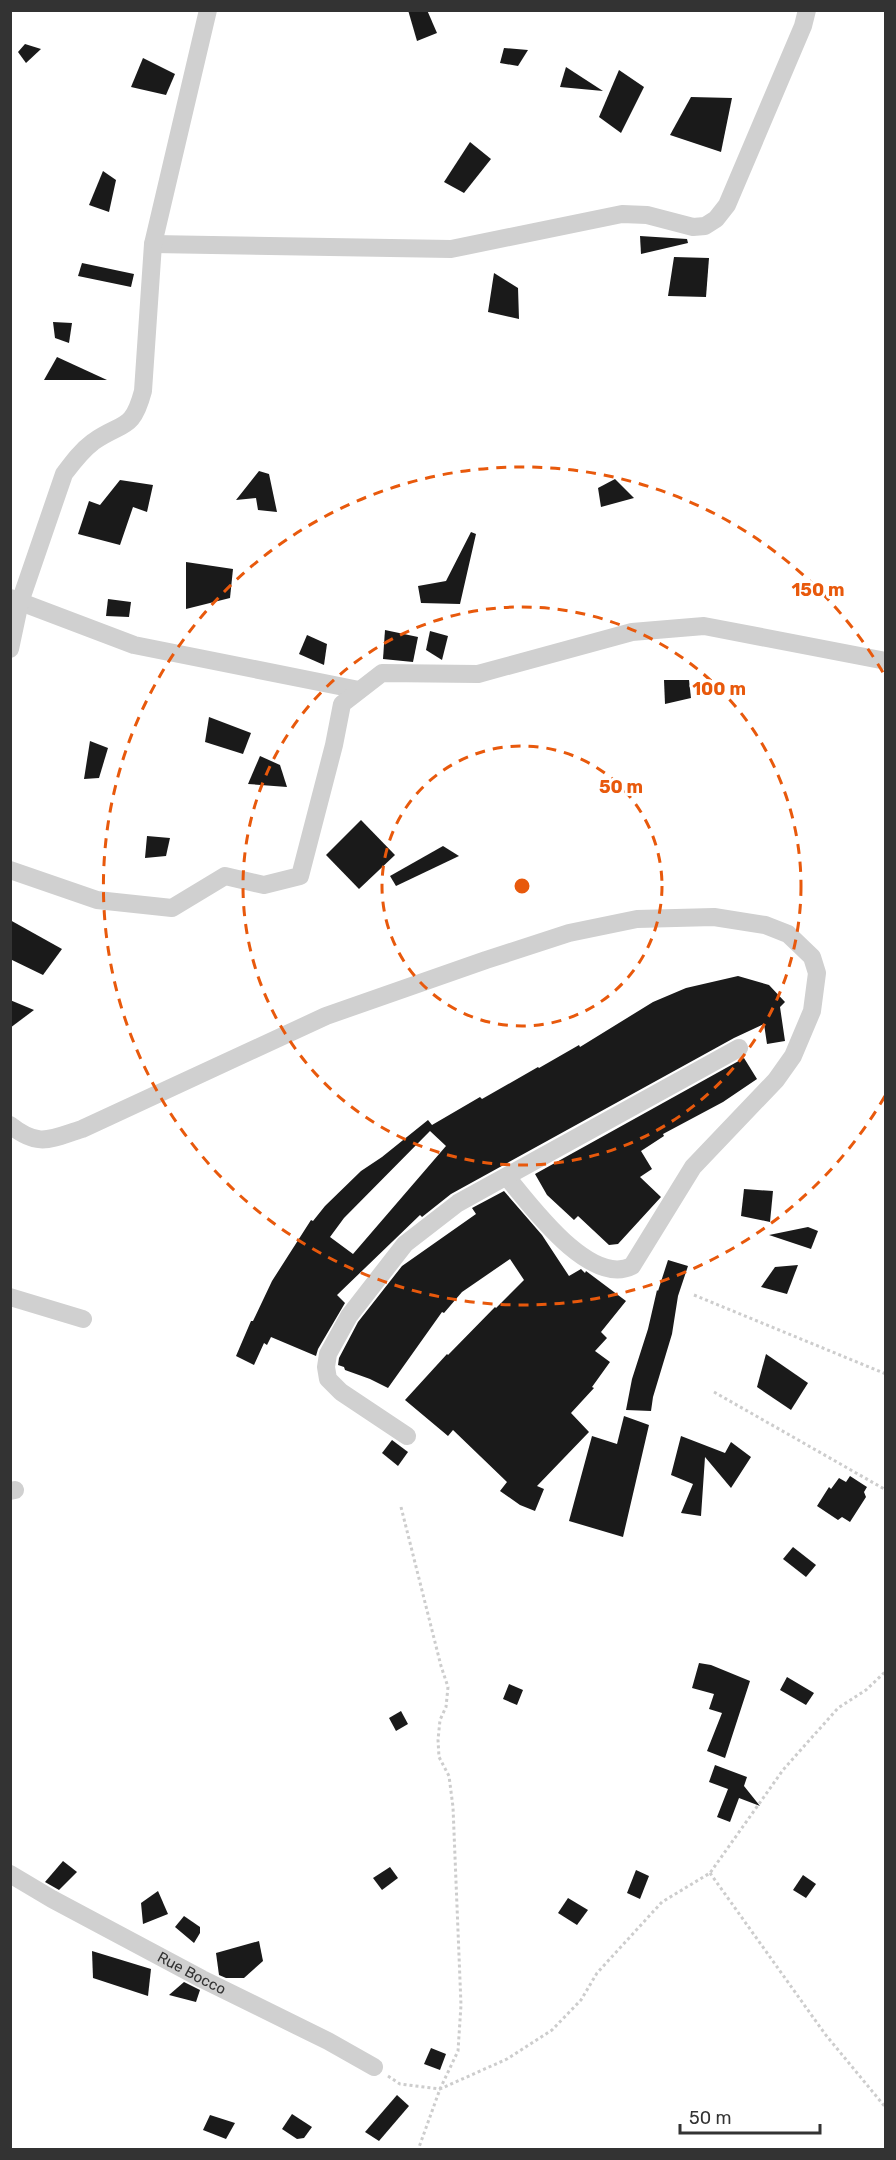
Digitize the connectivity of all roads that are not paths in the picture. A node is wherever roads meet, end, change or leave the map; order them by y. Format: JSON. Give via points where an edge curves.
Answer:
{"nodes":[{"id":1,"x":208,"y":10,"type":"edge"},
{"id":2,"x":807,"y":10,"type":"edge"},
{"id":3,"x":153,"y":244,"type":"junction"},
{"id":4,"x":15,"y":600,"type":"edge"},
{"id":5,"x":10,"y":649,"type":"edge"},
{"id":6,"x":885,"y":661,"type":"edge"},
{"id":7,"x":359,"y":690,"type":"junction"},
{"id":8,"x":10,"y":870,"type":"edge"},
{"id":9,"x":739,"y":1048,"type":"dead end"},
{"id":10,"x":10,"y":1125,"type":"edge"},
{"id":11,"x":507,"y":1178,"type":"junction"},
{"id":12,"x":10,"y":1297,"type":"edge"},
{"id":13,"x":83,"y":1319,"type":"dead end"},
{"id":14,"x":407,"y":1436,"type":"dead end"},
{"id":15,"x":10,"y":1875,"type":"edge"},
{"id":16,"x":374,"y":2067,"type":"road end"}],
"edges":[{"from":1,"to":3,"type":"street"},
{"from":2,"to":3,"type":"street","via":[[726,205],[705,226],[622,214],[451,249]]},
{"from":3,"to":4,"type":"street","via":[[143,391],[138,411],[127,424],[77,456],[64,474]]},
{"from":4,"to":5,"type":"street"},
{"from":4,"to":7,"type":"street","via":[[134,645]]},
{"from":6,"to":7,"type":"street","via":[[704,626],[632,632],[478,674],[382,673]]},
{"from":7,"to":8,"type":"street","via":[[342,704],[300,876],[264,885],[225,876],[172,908],[98,900]]},
{"from":9,"to":11,"type":"street"},
{"from":10,"to":11,"type":"street","via":[[39,1140],[82,1129],[326,1016],[592,928],[637,919],[714,917],[765,925],[788,934],[812,957],[817,973],[812,1011],[793,1056],[776,1080],[693,1167],[632,1266],[621,1271],[598,1267],[558,1237]]},
{"from":11,"to":14,"type":"street","via":[[458,1203],[405,1244],[350,1316],[328,1354],[328,1379]]},
{"from":12,"to":13,"type":"street"},
{"from":15,"to":16,"type":"street","name":"Rue Bocco"}]}
